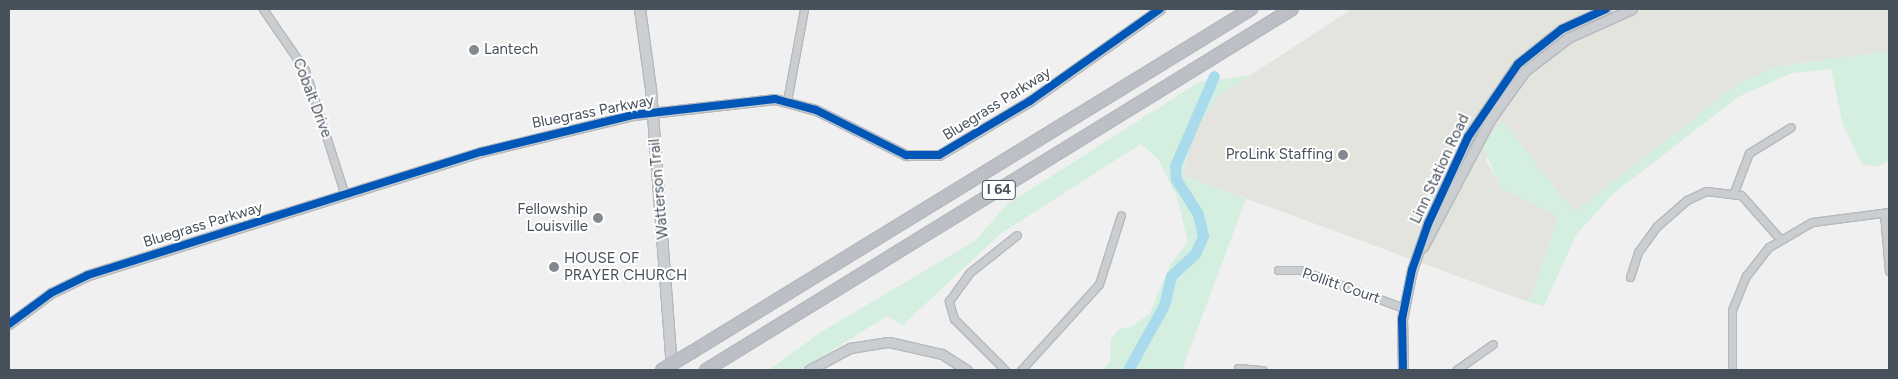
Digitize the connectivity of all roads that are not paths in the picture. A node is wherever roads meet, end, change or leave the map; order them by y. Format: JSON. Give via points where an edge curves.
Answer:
{"nodes":[{"id":1,"x":263,"y":9,"type":"edge"},
{"id":2,"x":640,"y":9,"type":"edge"},
{"id":3,"x":804,"y":9,"type":"edge"},
{"id":4,"x":1160,"y":9,"type":"edge"},
{"id":5,"x":1251,"y":9,"type":"edge"},
{"id":6,"x":1292,"y":9,"type":"edge"},
{"id":7,"x":1606,"y":9,"type":"edge"},
{"id":8,"x":1632,"y":9,"type":"edge"},
{"id":9,"x":787,"y":101,"type":"junction"},
{"id":10,"x":653,"y":113,"type":"junction"},
{"id":11,"x":1791,"y":126,"type":"dead end"},
{"id":12,"x":1734,"y":192,"type":"junction"},
{"id":13,"x":345,"y":195,"type":"junction"},
{"id":14,"x":1887,"y":213,"type":"edge"},
{"id":15,"x":1121,"y":215,"type":"dead end"},
{"id":16,"x":1017,"y":235,"type":"dead end"},
{"id":17,"x":1780,"y":239,"type":"junction"},
{"id":18,"x":1421,"y":249,"type":"junction"},
{"id":19,"x":1278,"y":270,"type":"dead end"},
{"id":20,"x":1889,"y":271,"type":"edge"},
{"id":21,"x":1630,"y":277,"type":"dead end"},
{"id":22,"x":1404,"y":308,"type":"junction"},
{"id":23,"x":9,"y":324,"type":"edge"},
{"id":24,"x":1493,"y":344,"type":"dead end"},
{"id":25,"x":1238,"y":368,"type":"dead end"},
{"id":26,"x":662,"y":370,"type":"edge"},
{"id":27,"x":672,"y":370,"type":"edge"},
{"id":28,"x":706,"y":370,"type":"edge"},
{"id":29,"x":809,"y":370,"type":"edge"},
{"id":30,"x":967,"y":370,"type":"edge"},
{"id":31,"x":1006,"y":370,"type":"edge"},
{"id":32,"x":1021,"y":370,"type":"edge"},
{"id":33,"x":1263,"y":370,"type":"edge"},
{"id":34,"x":1403,"y":370,"type":"edge"},
{"id":35,"x":1456,"y":370,"type":"edge"},
{"id":36,"x":1732,"y":370,"type":"edge"}],
"edges":[{"from":1,"to":13,"type":"street","name":"Cobalt Drive","via":[[305,70]]},
{"from":2,"to":10,"type":"main road","name":"Watterson Trail"},
{"from":3,"to":9,"type":"street"},
{"from":4,"to":9,"type":"street","name":"Bluegrass Parkway","via":[[1030,101],[939,155],[906,155],[816,110]]},
{"from":5,"to":26,"type":"highway","number":"I 64","bridge":true},
{"from":6,"to":28,"type":"highway","number":"I 64"},
{"from":7,"to":18,"type":"street","name":"Linn Station Road","via":[[1542,44],[1504,81],[1466,143],[1428,224]]},
{"from":8,"to":18,"type":"street","name":"Linn Station Road","via":[[1568,38],[1525,71],[1490,120],[1434,233]]},
{"from":9,"to":10,"type":"street","name":"Bluegrass Parkway","via":[[759,99]]},
{"from":10,"to":13,"type":"street","name":"Bluegrass Parkway","via":[[538,136]]},
{"from":10,"to":27,"type":"main road","name":"Watterson Trail"},
{"from":11,"to":12,"type":"street","via":[[1749,153]]},
{"from":12,"to":17,"type":"street","via":[[1751,203]]},
{"from":12,"to":21,"type":"street","via":[[1706,191],[1687,200],[1647,239]]},
{"from":13,"to":23,"type":"street","name":"Bluegrass Parkway","via":[[88,275],[51,293]]},
{"from":14,"to":17,"type":"street","via":[[1812,222]]},
{"from":14,"to":20,"type":"street"},
{"from":15,"to":32,"type":"street","via":[[1099,284]]},
{"from":16,"to":31,"type":"street","via":[[969,273],[949,301],[954,319]]},
{"from":17,"to":36,"type":"street","via":[[1759,258],[1738,292],[1729,329]]},
{"from":18,"to":22,"type":"street","name":"Linn Station Road"},
{"from":19,"to":22,"type":"street","name":"Pollitt Court","via":[[1300,270]]},
{"from":22,"to":34,"type":"street","name":"Linn Station Road"},
{"from":24,"to":35,"type":"street"},
{"from":25,"to":33,"type":"street"},
{"from":29,"to":30,"type":"street","via":[[850,348],[889,342],[924,348]]}]}
